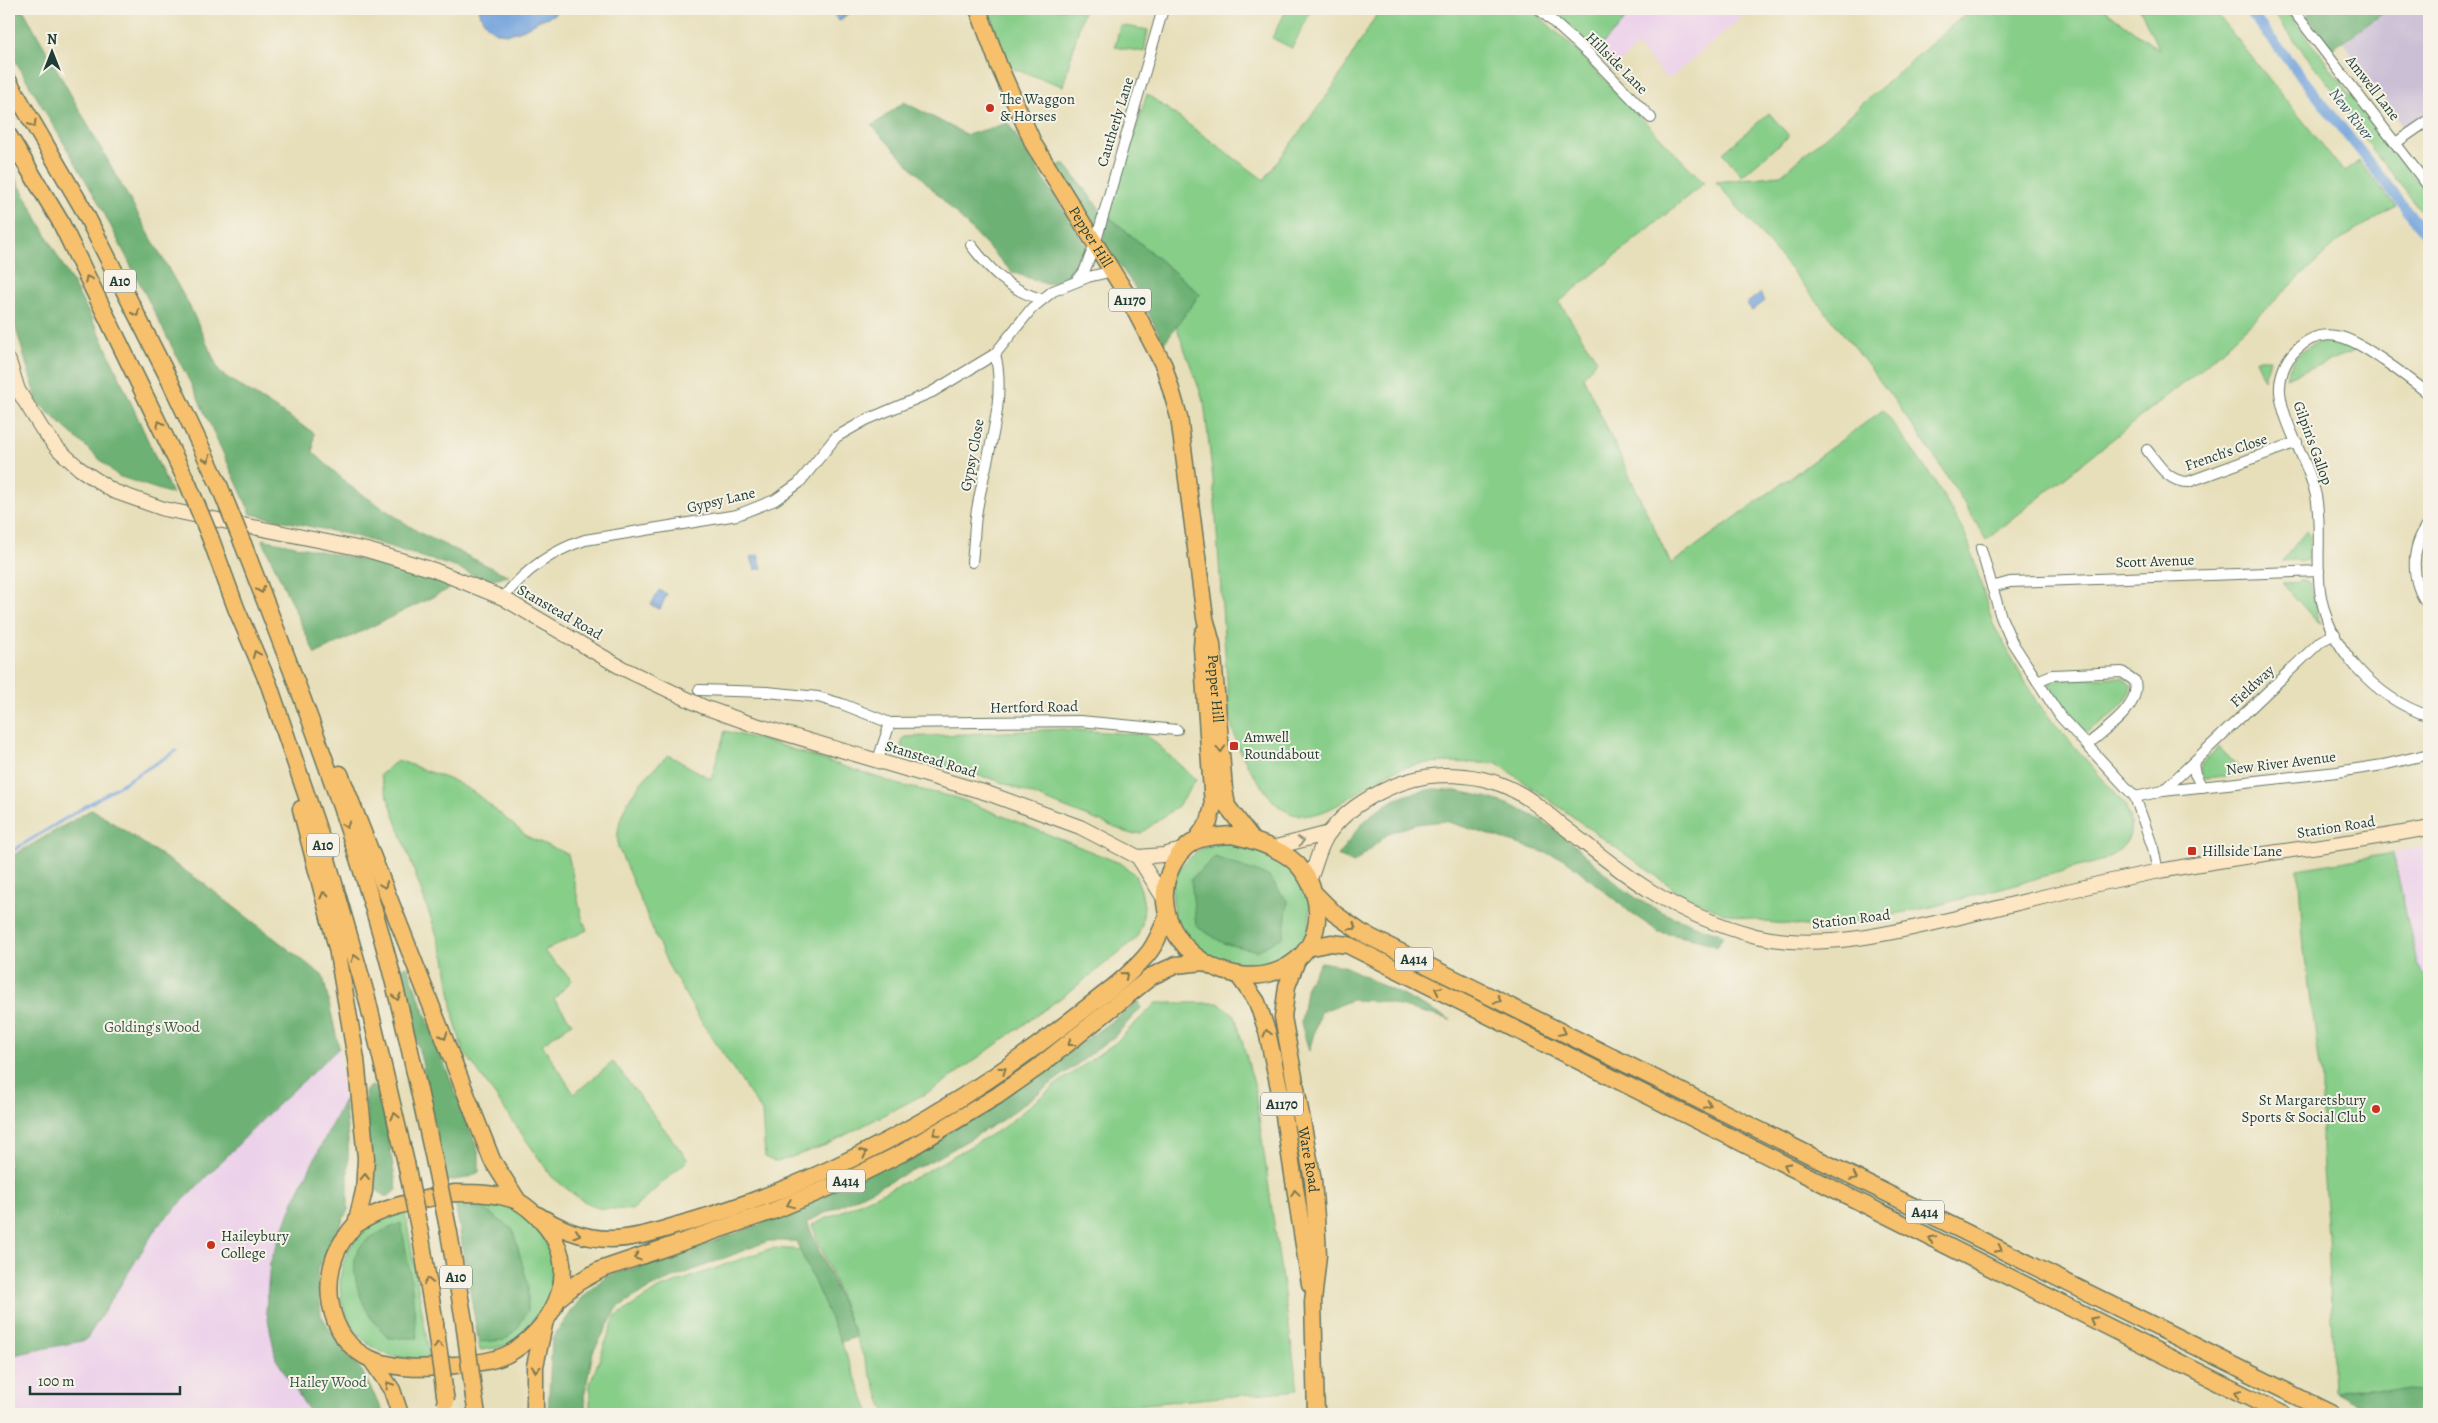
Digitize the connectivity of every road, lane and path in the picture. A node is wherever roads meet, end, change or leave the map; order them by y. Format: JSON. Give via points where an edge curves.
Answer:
{"nodes":[{"id":1,"x":978,"y":9,"type":"edge"},
{"id":2,"x":1163,"y":9,"type":"edge"},
{"id":3,"x":1539,"y":9,"type":"edge"},
{"id":4,"x":2292,"y":9,"type":"edge"},
{"id":5,"x":9,"y":82,"type":"edge"},
{"id":6,"x":1651,"y":118,"type":"dead end"},
{"id":7,"x":2429,"y":120,"type":"edge"},
{"id":8,"x":9,"y":136,"type":"edge"},
{"id":9,"x":2397,"y":142,"type":"junction"},
{"id":10,"x":2429,"y":187,"type":"edge"},
{"id":11,"x":1095,"y":244,"type":"junction"},
{"id":12,"x":971,"y":245,"type":"dead end"},
{"id":13,"x":1113,"y":271,"type":"junction"},
{"id":14,"x":1076,"y":281,"type":"junction"},
{"id":15,"x":1041,"y":299,"type":"junction"},
{"id":16,"x":995,"y":354,"type":"junction"},
{"id":17,"x":9,"y":361,"type":"edge"},
{"id":18,"x":2429,"y":394,"type":"edge"},
{"id":19,"x":2297,"y":442,"type":"junction"},
{"id":20,"x":2147,"y":450,"type":"dead end"},
{"id":21,"x":2429,"y":523,"type":"edge"},
{"id":22,"x":1981,"y":549,"type":"dead end"},
{"id":23,"x":972,"y":562,"type":"dead end"},
{"id":24,"x":2319,"y":571,"type":"junction"},
{"id":25,"x":1992,"y":588,"type":"junction"},
{"id":26,"x":503,"y":598,"type":"junction"},
{"id":27,"x":2429,"y":606,"type":"edge"},
{"id":28,"x":1205,"y":618,"type":"junction"},
{"id":29,"x":2334,"y":634,"type":"junction"},
{"id":30,"x":296,"y":679,"type":"junction"},
{"id":31,"x":2037,"y":681,"type":"junction"},
{"id":32,"x":269,"y":685,"type":"junction"},
{"id":33,"x":699,"y":690,"type":"dead end"},
{"id":34,"x":2429,"y":716,"type":"edge"},
{"id":35,"x":890,"y":723,"type":"junction"},
{"id":36,"x":1177,"y":730,"type":"dead end"},
{"id":37,"x":2087,"y":745,"type":"junction"},
{"id":38,"x":2429,"y":754,"type":"edge"},
{"id":39,"x":878,"y":760,"type":"junction"},
{"id":40,"x":2193,"y":763,"type":"junction"},
{"id":41,"x":2202,"y":787,"type":"junction"},
{"id":42,"x":2163,"y":791,"type":"junction"},
{"id":43,"x":2135,"y":797,"type":"junction"},
{"id":44,"x":2429,"y":828,"type":"edge"},
{"id":45,"x":1329,"y":833,"type":"junction"},
{"id":46,"x":1196,"y":840,"type":"junction"},
{"id":47,"x":1253,"y":840,"type":"junction"},
{"id":48,"x":1272,"y":848,"type":"junction"},
{"id":49,"x":1182,"y":850,"type":"junction"},
{"id":50,"x":1138,"y":857,"type":"junction"},
{"id":51,"x":2158,"y":871,"type":"junction"},
{"id":52,"x":1313,"y":888,"type":"junction"},
{"id":53,"x":1164,"y":897,"type":"junction"},
{"id":54,"x":1167,"y":918,"type":"junction"},
{"id":55,"x":1302,"y":954,"type":"junction"},
{"id":56,"x":1204,"y":962,"type":"junction"},
{"id":57,"x":1238,"y":975,"type":"junction"},
{"id":58,"x":518,"y":1201,"type":"junction"},
{"id":59,"x":534,"y":1212,"type":"junction"},
{"id":60,"x":356,"y":1224,"type":"junction"},
{"id":61,"x":559,"y":1298,"type":"junction"},
{"id":62,"x":1313,"y":1302,"type":"junction"},
{"id":63,"x":544,"y":1325,"type":"junction"},
{"id":64,"x":370,"y":1359,"type":"junction"},
{"id":65,"x":447,"y":1408,"type":"edge"},
{"id":66,"x":400,"y":1414,"type":"edge"},
{"id":67,"x":477,"y":1414,"type":"edge"},
{"id":68,"x":535,"y":1414,"type":"edge"},
{"id":69,"x":1316,"y":1414,"type":"edge"},
{"id":70,"x":2282,"y":1414,"type":"edge"},
{"id":71,"x":2332,"y":1414,"type":"edge"}],
"edges":[{"from":1,"to":11,"type":"main road","name":"Pepper Hill","number":"A1170","via":[[1034,145]]},
{"from":2,"to":11,"type":"street","name":"Cautherly Lane"},
{"from":3,"to":6,"type":"street","name":"Hillside Lane","via":[[1589,54]]},
{"from":4,"to":9,"type":"street","name":"Amwell Lane"},
{"from":5,"to":30,"type":"main road","number":"A10","one_way":true,"bridge":true,"via":[[82,207],[170,381],[219,485]]},
{"from":7,"to":9,"type":"street"},
{"from":32,"to":8,"type":"main road","number":"A10","one_way":true,"bridge":true,"via":[[188,484],[60,222]]},
{"from":9,"to":10,"type":"street","name":"Amwell Lane"},
{"from":11,"to":13,"type":"main road","name":"Pepper Hill","number":"A1170"},
{"from":11,"to":14,"type":"street","via":[[1084,272]]},
{"from":12,"to":15,"type":"street","via":[[998,277],[1017,290]]},
{"from":13,"to":14,"type":"street","name":"Gypsy Lane"},
{"from":13,"to":28,"type":"main road","name":"Pepper Hill","number":"A1170","via":[[1146,328],[1173,391],[1184,449]]},
{"from":14,"to":15,"type":"street","name":"Gypsy Lane"},
{"from":15,"to":16,"type":"street","name":"Gypsy Lane"},
{"from":16,"to":23,"type":"street","name":"Gypsy Close","via":[[999,393],[976,516]]},
{"from":16,"to":26,"type":"street","name":"Gypsy Lane","via":[[932,392],[846,431],[829,445],[799,483],[775,500],[737,515],[585,540],[565,547],[549,554],[526,572]]},
{"from":17,"to":26,"type":"main road","name":"Stanstead Road","via":[[18,390],[42,429],[80,469],[113,491],[164,509],[402,560]]},
{"from":18,"to":19,"type":"street","name":"Gilpin's Gallop","via":[[2355,341],[2333,336],[2318,337],[2290,356],[2280,382],[2282,401]]},
{"from":19,"to":20,"type":"street","name":"French's Close","via":[[2188,482],[2166,474]]},
{"from":19,"to":24,"type":"street","name":"Gilpin's Gallop","via":[[2316,496]]},
{"from":21,"to":27,"type":"street","via":[[2417,548],[2415,568],[2419,589]]},
{"from":22,"to":25,"type":"street"},
{"from":24,"to":25,"type":"street","name":"Scott Avenue","via":[[2010,582]]},
{"from":24,"to":29,"type":"street","name":"Gilpin's Gallop","via":[[2323,604]]},
{"from":25,"to":31,"type":"street","via":[[2012,642]]},
{"from":26,"to":39,"type":"main road","name":"Stanstead Road","via":[[680,698],[749,723]]},
{"from":28,"to":46,"type":"main road","name":"Pepper Hill","number":"A1170","via":[[1202,648],[1213,806],[1206,829]]},
{"from":28,"to":47,"type":"main road","name":"Pepper Hill","number":"A1170","one_way":true,"via":[[1212,644],[1227,806]]},
{"from":29,"to":34,"type":"street","name":"Gilpin's Gallop","via":[[2374,684],[2404,706]]},
{"from":29,"to":40,"type":"street","name":"Fieldway","via":[[2310,652]]},
{"from":30,"to":58,"type":"main road","one_way":true,"via":[[347,790],[492,1160]]},
{"from":30,"to":67,"type":"main road","number":"A10","one_way":true,"bridge":true,"via":[[337,794],[386,955],[449,1233]]},
{"from":31,"to":37,"type":"street","via":[[2060,716]]},
{"from":31,"to":37,"type":"street","via":[[2052,675],[2122,672],[2135,681],[2137,691],[2130,706]]},
{"from":60,"to":32,"type":"main road","one_way":true,"via":[[364,1191],[366,1158],[356,1059],[337,948]]},
{"from":65,"to":32,"type":"main road","number":"A10","one_way":true,"bridge":true,"via":[[421,1238],[367,998],[320,836]]},
{"from":33,"to":35,"type":"street","name":"Hertford Road","via":[[776,692],[818,697]]},
{"from":35,"to":36,"type":"street","name":"Hertford Road","via":[[1080,722]]},
{"from":35,"to":39,"type":"street"},
{"from":37,"to":43,"type":"street"},
{"from":38,"to":41,"type":"street","name":"New River Avenue","via":[[2371,767]]},
{"from":39,"to":50,"type":"main road","name":"Stanstead Road","via":[[1036,810],[1080,827]]},
{"from":40,"to":41,"type":"street"},
{"from":40,"to":42,"type":"street","name":"Fieldway"},
{"from":41,"to":42,"type":"street","name":"New River Avenue"},
{"from":42,"to":43,"type":"street","name":"New River Avenue"},
{"from":43,"to":51,"type":"street"},
{"from":44,"to":51,"type":"main road","name":"Station Road"},
{"from":48,"to":45,"type":"main road","name":"Station Road","one_way":true},
{"from":45,"to":51,"type":"main road","name":"Station Road","via":[[1379,792],[1410,780],[1442,775],[1480,778],[1515,791],[1608,862],[1681,909],[1758,936],[1800,941],[1846,939],[1920,926]]},
{"from":45,"to":52,"type":"main road","name":"Station Road","via":[[1317,855]]},
{"from":46,"to":47,"type":"main road","via":[[1232,835]]},
{"from":46,"to":49,"type":"main road"},
{"from":47,"to":48,"type":"main road"},
{"from":48,"to":52,"type":"main road","via":[[1296,863]]},
{"from":49,"to":50,"type":"main road"},
{"from":49,"to":53,"type":"main road","via":[[1172,864]]},
{"from":50,"to":53,"type":"main road","name":"Stanstead Road"},
{"from":52,"to":55,"type":"main road","via":[[1318,916],[1315,933]]},
{"from":52,"to":71,"type":"main road","number":"A414","one_way":true,"via":[[1335,914],[1362,933]]},
{"from":53,"to":54,"type":"main road"},
{"from":54,"to":56,"type":"main road","via":[[1186,948]]},
{"from":59,"to":54,"type":"main road","number":"A414","one_way":true,"via":[[575,1234],[598,1239],[626,1238],[705,1217],[823,1172],[923,1122],[1024,1056],[1137,966],[1154,946]]},
{"from":55,"to":57,"type":"main road","via":[[1280,970]]},
{"from":55,"to":62,"type":"main road","name":"Ware Road","number":"A1170","via":[[1287,986],[1283,1017],[1314,1190],[1318,1255]]},
{"from":70,"to":55,"type":"main road","number":"A414","one_way":true,"via":[[1348,945],[1332,943]]},
{"from":56,"to":57,"type":"main road"},
{"from":56,"to":61,"type":"main road","number":"A414","one_way":true,"via":[[1176,965],[1152,976],[1037,1068],[902,1153],[773,1211],[600,1270],[577,1282]]},
{"from":62,"to":57,"type":"main road","name":"Ware Road","number":"A1170","one_way":true,"via":[[1281,1097],[1267,1031],[1257,1002]]},
{"from":58,"to":59,"type":"main road"},
{"from":58,"to":60,"type":"main road","via":[[482,1193],[454,1193],[396,1205]]},
{"from":59,"to":61,"type":"main road","via":[[550,1230],[559,1248],[562,1269]]},
{"from":60,"to":64,"type":"main road","via":[[332,1258],[328,1279],[330,1300],[336,1323],[350,1345]]},
{"from":61,"to":63,"type":"main road"},
{"from":62,"to":69,"type":"main road","name":"Ware Road","number":"A1170"},
{"from":63,"to":64,"type":"main road","via":[[512,1352],[486,1361],[426,1369],[397,1368]]},
{"from":63,"to":68,"type":"main road","one_way":true,"via":[[535,1366]]},
{"from":66,"to":64,"type":"main road","one_way":true,"via":[[392,1390]]}]}
